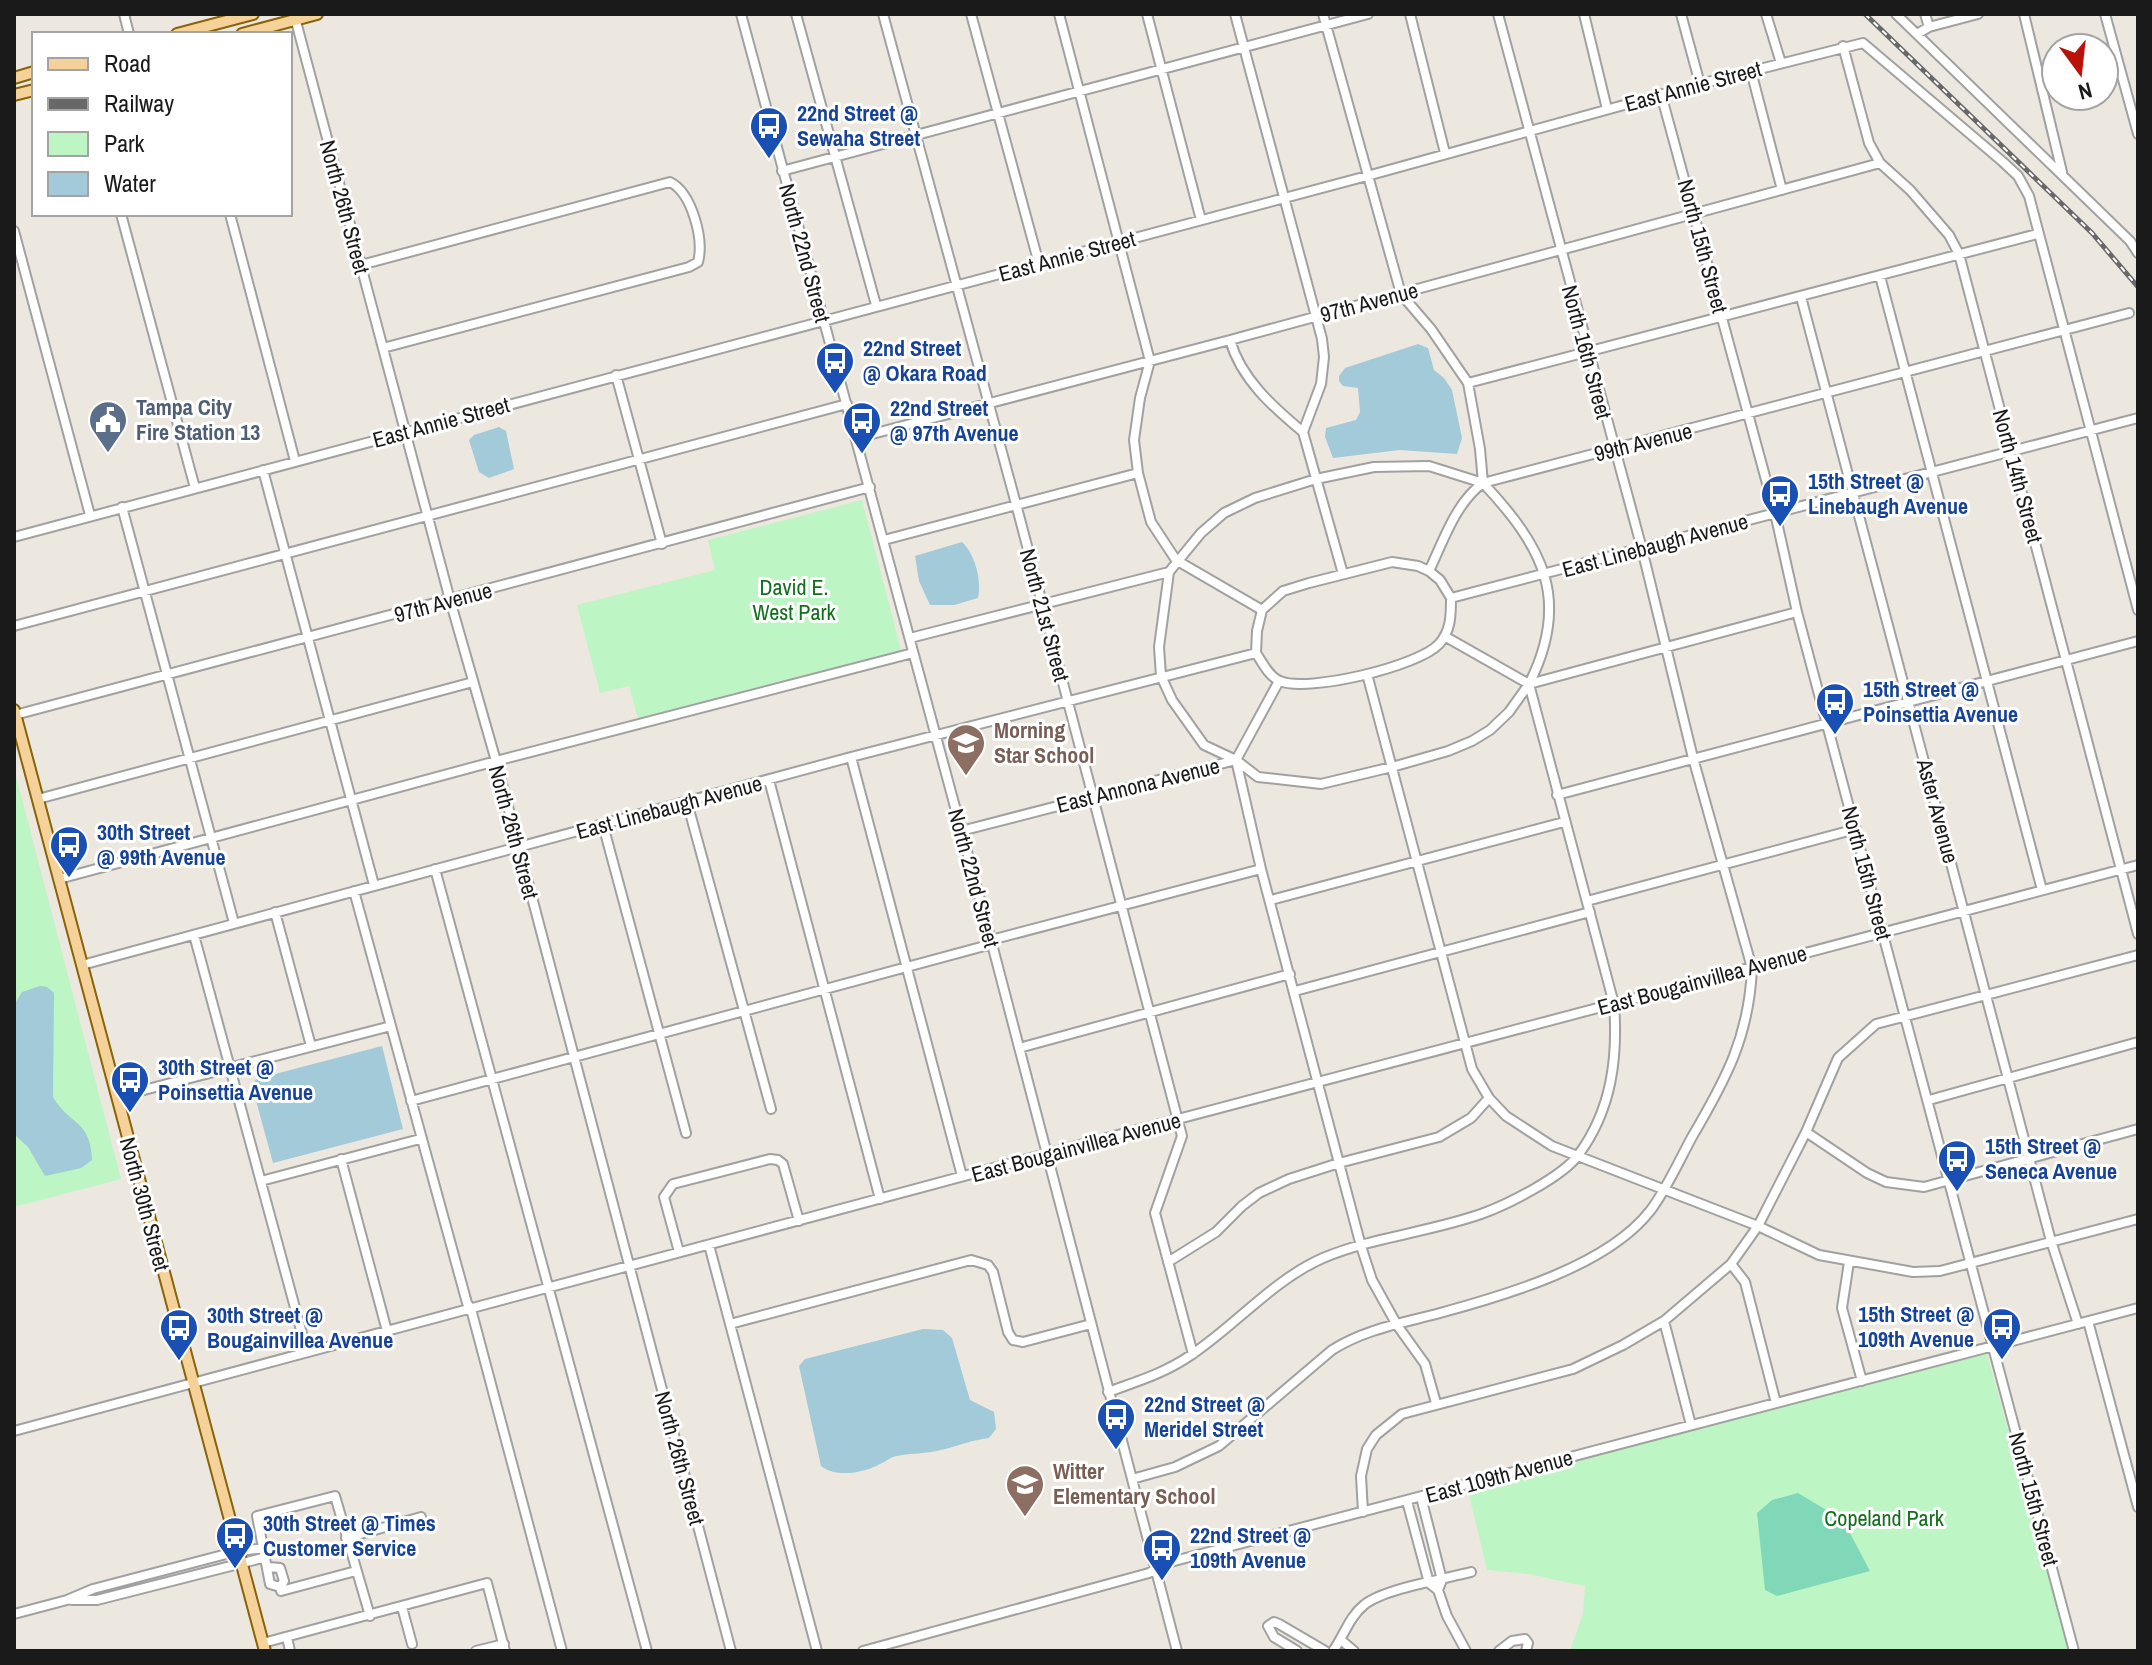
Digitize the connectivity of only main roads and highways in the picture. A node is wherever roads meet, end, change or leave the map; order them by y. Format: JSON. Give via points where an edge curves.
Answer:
{"nodes":[{"id":1,"x":253,"y":14,"type":"edge"},
{"id":2,"x":317,"y":14,"type":"edge"},
{"id":3,"x":294,"y":17,"type":"edge"},
{"id":4,"x":185,"y":32,"type":"edge"},
{"id":5,"x":248,"y":32,"type":"edge"},
{"id":6,"x":15,"y":713,"type":"edge"},
{"id":7,"x":264,"y":1647,"type":"edge"}],
"edges":[{"from":1,"to":4,"type":"main road"},
{"from":2,"to":3,"type":"main road"},
{"from":3,"to":5,"type":"main road"},
{"from":6,"to":7,"type":"main road","name":"North 30th Street"}]}
